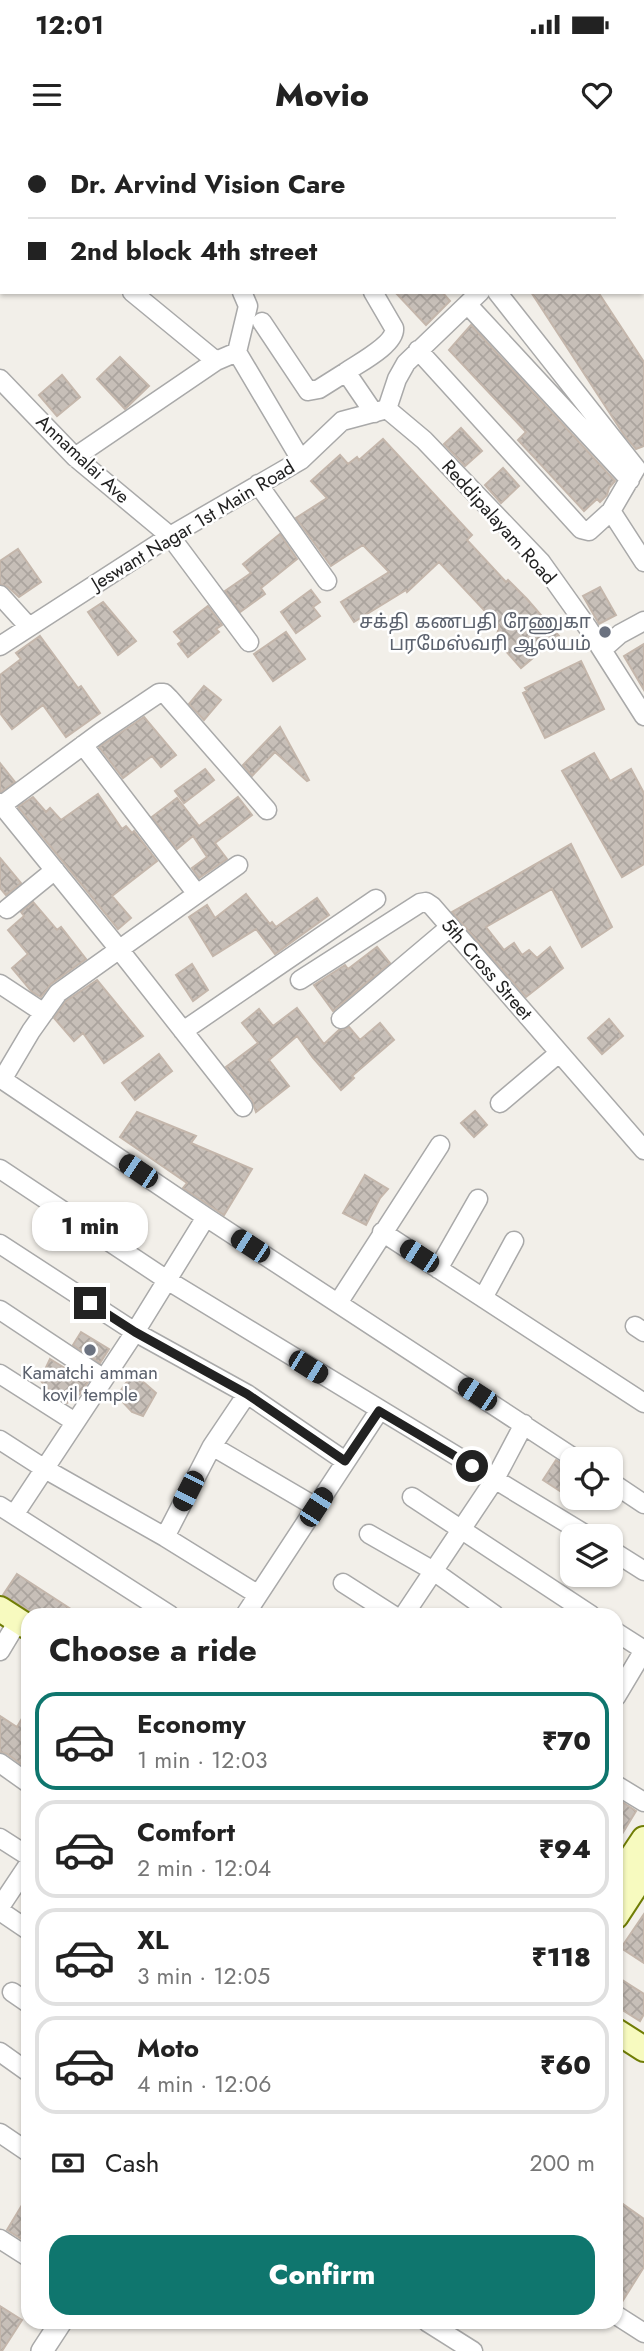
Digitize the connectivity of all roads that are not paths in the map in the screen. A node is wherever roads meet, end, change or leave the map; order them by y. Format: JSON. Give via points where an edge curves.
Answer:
{"nodes":[{"id":1,"x":134,"y":294,"type":"edge"},
{"id":2,"x":243,"y":294,"type":"edge"},
{"id":3,"x":374,"y":294,"type":"edge"},
{"id":4,"x":499,"y":294,"type":"edge"},
{"id":5,"x":474,"y":298,"type":"edge"},
{"id":6,"x":262,"y":322,"type":"dead end"},
{"id":7,"x":418,"y":350,"type":"junction"},
{"id":8,"x":237,"y":352,"type":"junction"},
{"id":9,"x":216,"y":361,"type":"junction"},
{"id":10,"x":346,"y":372,"type":"junction"},
{"id":11,"x":0,"y":379,"type":"edge"},
{"id":12,"x":380,"y":411,"type":"junction"},
{"id":13,"x":75,"y":457,"type":"junction"},
{"id":14,"x":300,"y":460,"type":"junction"},
{"id":15,"x":637,"y":469,"type":"edge"},
{"id":16,"x":258,"y":484,"type":"junction"},
{"id":17,"x":611,"y":510,"type":"junction"},
{"id":18,"x":170,"y":536,"type":"junction"},
{"id":19,"x":644,"y":562,"type":"edge"},
{"id":20,"x":327,"y":581,"type":"dead end"},
{"id":21,"x":0,"y":595,"type":"edge"},
{"id":22,"x":644,"y":621,"type":"edge"},
{"id":23,"x":29,"y":627,"type":"junction"},
{"id":24,"x":249,"y":642,"type":"dead end"},
{"id":25,"x":0,"y":646,"type":"edge"},
{"id":26,"x":603,"y":649,"type":"junction"},
{"id":27,"x":644,"y":716,"type":"edge"},
{"id":28,"x":83,"y":745,"type":"junction"},
{"id":29,"x":1,"y":804,"type":"edge"},
{"id":30,"x":267,"y":810,"type":"dead end"},
{"id":31,"x":238,"y":865,"type":"dead end"},
{"id":32,"x":55,"y":870,"type":"junction"},
{"id":33,"x":197,"y":894,"type":"junction"},
{"id":34,"x":376,"y":899,"type":"dead end"},
{"id":35,"x":7,"y":909,"type":"dead end"},
{"id":36,"x":450,"y":927,"type":"junction"},
{"id":37,"x":118,"y":948,"type":"junction"},
{"id":38,"x":300,"y":979,"type":"dead end"},
{"id":39,"x":0,"y":984,"type":"edge"},
{"id":40,"x":44,"y":1013,"type":"junction"},
{"id":41,"x":341,"y":1019,"type":"dead end"},
{"id":42,"x":183,"y":1031,"type":"junction"},
{"id":43,"x":559,"y":1053,"type":"junction"},
{"id":44,"x":1,"y":1079,"type":"edge"},
{"id":45,"x":500,"y":1103,"type":"dead end"},
{"id":46,"x":243,"y":1107,"type":"dead end"},
{"id":47,"x":440,"y":1145,"type":"dead end"},
{"id":48,"x":644,"y":1150,"type":"edge"},
{"id":49,"x":0,"y":1169,"type":"edge"},
{"id":50,"x":478,"y":1199,"type":"dead end"},
{"id":51,"x":206,"y":1217,"type":"junction"},
{"id":52,"x":382,"y":1232,"type":"junction"},
{"id":53,"x":514,"y":1241,"type":"dead end"},
{"id":54,"x":0,"y":1244,"type":"edge"},
{"id":55,"x":438,"y":1269,"type":"junction"},
{"id":56,"x":167,"y":1280,"type":"junction"},
{"id":57,"x":483,"y":1298,"type":"junction"},
{"id":58,"x":338,"y":1303,"type":"junction"},
{"id":59,"x":0,"y":1310,"type":"edge"},
{"id":60,"x":135,"y":1332,"type":"junction"},
{"id":61,"x":0,"y":1374,"type":"edge"},
{"id":62,"x":104,"y":1378,"type":"junction"},
{"id":63,"x":247,"y":1394,"type":"junction"},
{"id":64,"x":644,"y":1403,"type":"edge"},
{"id":65,"x":379,"y":1411,"type":"junction"},
{"id":66,"x":75,"y":1422,"type":"junction"},
{"id":67,"x":524,"y":1424,"type":"junction"},
{"id":68,"x":0,"y":1440,"type":"edge"},
{"id":69,"x":212,"y":1446,"type":"junction"},
{"id":70,"x":560,"y":1448,"type":"edge"},
{"id":71,"x":345,"y":1461,"type":"junction"},
{"id":72,"x":45,"y":1469,"type":"junction"},
{"id":73,"x":495,"y":1479,"type":"junction"},
{"id":74,"x":623,"y":1490,"type":"edge"},
{"id":75,"x":412,"y":1497,"type":"dead end"},
{"id":76,"x":644,"y":1504,"type":"edge"},
{"id":77,"x":316,"y":1507,"type":"junction"},
{"id":78,"x":7,"y":1511,"type":"edge"},
{"id":79,"x":568,"y":1524,"type":"edge"},
{"id":80,"x":460,"y":1529,"type":"junction"},
{"id":81,"x":369,"y":1534,"type":"dead end"},
{"id":82,"x":165,"y":1537,"type":"junction"},
{"id":83,"x":623,"y":1558,"type":"edge"},
{"id":84,"x":432,"y":1570,"type":"junction"},
{"id":85,"x":644,"y":1571,"type":"edge"},
{"id":86,"x":343,"y":1583,"type":"dead end"},
{"id":87,"x":257,"y":1594,"type":"junction"},
{"id":88,"x":158,"y":1608,"type":"edge"},
{"id":89,"x":249,"y":1608,"type":"edge"},
{"id":90,"x":383,"y":1608,"type":"edge"},
{"id":91,"x":408,"y":1608,"type":"edge"},
{"id":92,"x":485,"y":1608,"type":"edge"},
{"id":93,"x":580,"y":1608,"type":"edge"},
{"id":94,"x":623,"y":1636,"type":"edge"},
{"id":95,"x":644,"y":1650,"type":"edge"},
{"id":96,"x":623,"y":1685,"type":"edge"},
{"id":97,"x":0,"y":1763,"type":"edge"},
{"id":98,"x":21,"y":1778,"type":"edge"},
{"id":99,"x":623,"y":1789,"type":"edge"},
{"id":100,"x":644,"y":1802,"type":"edge"},
{"id":101,"x":0,"y":1838,"type":"edge"},
{"id":102,"x":644,"y":1839,"type":"edge"},
{"id":103,"x":21,"y":1852,"type":"edge"},
{"id":104,"x":623,"y":1870,"type":"edge"},
{"id":105,"x":644,"y":1873,"type":"edge"},
{"id":106,"x":21,"y":1877,"type":"edge"},
{"id":107,"x":623,"y":1905,"type":"edge"},
{"id":108,"x":0,"y":1909,"type":"edge"},
{"id":109,"x":21,"y":1925,"type":"edge"},
{"id":110,"x":12,"y":1992,"type":"dead end"},
{"id":111,"x":21,"y":1998,"type":"edge"},
{"id":112,"x":623,"y":2018,"type":"edge"},
{"id":113,"x":644,"y":2032,"type":"edge"},
{"id":114,"x":623,"y":2036,"type":"edge"},
{"id":115,"x":644,"y":2049,"type":"edge"},
{"id":116,"x":0,"y":2052,"type":"edge"},
{"id":117,"x":21,"y":2067,"type":"edge"},
{"id":118,"x":0,"y":2133,"type":"edge"},
{"id":119,"x":21,"y":2147,"type":"edge"},
{"id":120,"x":0,"y":2239,"type":"edge"},
{"id":121,"x":21,"y":2252,"type":"edge"},
{"id":122,"x":623,"y":2320,"type":"edge"},
{"id":123,"x":56,"y":2329,"type":"edge"},
{"id":124,"x":438,"y":2329,"type":"edge"},
{"id":125,"x":644,"y":2333,"type":"edge"},
{"id":126,"x":42,"y":2351,"type":"edge"},
{"id":127,"x":472,"y":2351,"type":"edge"}],
"edges":[{"from":1,"to":9,"type":"street"},
{"from":2,"to":8,"type":"street","via":[[248,306]]},
{"from":3,"to":10,"type":"street","via":[[395,333]]},
{"from":4,"to":15,"type":"street"},
{"from":5,"to":7,"type":"street"},
{"from":5,"to":15,"type":"street"},
{"from":6,"to":10,"type":"street","via":[[308,391],[319,390]]},
{"from":7,"to":12,"type":"street"},
{"from":7,"to":17,"type":"street","via":[[581,529],[589,531]]},
{"from":8,"to":9,"type":"street"},
{"from":8,"to":14,"type":"street"},
{"from":9,"to":13,"type":"street"},
{"from":10,"to":12,"type":"street","name":"Reddipalayam Road"},
{"from":11,"to":13,"type":"street","name":"Annamalai Ave"},
{"from":12,"to":14,"type":"street","name":"Jeswant Nagar 1st Main Road","via":[[342,421]]},
{"from":12,"to":26,"type":"street","name":"Reddipalayam Road","via":[[424,440],[541,562]]},
{"from":13,"to":18,"type":"street","name":"Annamalai Ave"},
{"from":14,"to":16,"type":"street","name":"Jeswant Nagar 1st Main Road"},
{"from":15,"to":17,"type":"street"},
{"from":16,"to":18,"type":"street","name":"Jeswant Nagar 1st Main Road"},
{"from":16,"to":20,"type":"street"},
{"from":17,"to":19,"type":"street"},
{"from":18,"to":23,"type":"street","name":"Jeswant Nagar 1st Main Road"},
{"from":18,"to":24,"type":"street","name":"Annamalai Ave"},
{"from":21,"to":23,"type":"street"},
{"from":22,"to":26,"type":"street"},
{"from":23,"to":25,"type":"street","name":"Jeswant Nagar 1st Main Road"},
{"from":26,"to":27,"type":"street","name":"Reddipalayam Road"},
{"from":28,"to":29,"type":"street"},
{"from":28,"to":30,"type":"street","via":[[154,695],[164,693]]},
{"from":28,"to":33,"type":"street"},
{"from":29,"to":32,"type":"street"},
{"from":31,"to":33,"type":"street"},
{"from":32,"to":35,"type":"street"},
{"from":32,"to":37,"type":"street"},
{"from":33,"to":37,"type":"street"},
{"from":34,"to":42,"type":"street"},
{"from":36,"to":38,"type":"street","name":"5th Cross Street","via":[[432,906],[419,903]]},
{"from":36,"to":41,"type":"street"},
{"from":36,"to":43,"type":"street","name":"5th Cross Street"},
{"from":37,"to":40,"type":"street","via":[[58,993]]},
{"from":37,"to":42,"type":"street"},
{"from":39,"to":40,"type":"street"},
{"from":40,"to":44,"type":"street"},
{"from":42,"to":46,"type":"street"},
{"from":43,"to":45,"type":"street"},
{"from":43,"to":48,"type":"street","name":"5th Cross Street"},
{"from":44,"to":51,"type":"street"},
{"from":47,"to":52,"type":"street"},
{"from":49,"to":56,"type":"street"},
{"from":50,"to":55,"type":"street"},
{"from":51,"to":56,"type":"street"},
{"from":51,"to":58,"type":"street"},
{"from":52,"to":55,"type":"street"},
{"from":52,"to":58,"type":"street"},
{"from":53,"to":57,"type":"street"},
{"from":54,"to":60,"type":"street"},
{"from":55,"to":57,"type":"street"},
{"from":56,"to":60,"type":"street"},
{"from":56,"to":65,"type":"street"},
{"from":57,"to":64,"type":"street"},
{"from":58,"to":67,"type":"street"},
{"from":59,"to":62,"type":"street"},
{"from":60,"to":62,"type":"street"},
{"from":60,"to":63,"type":"street"},
{"from":61,"to":66,"type":"street"},
{"from":62,"to":66,"type":"street"},
{"from":63,"to":69,"type":"street"},
{"from":63,"to":71,"type":"street"},
{"from":65,"to":71,"type":"street"},
{"from":65,"to":73,"type":"street"},
{"from":66,"to":72,"type":"street"},
{"from":67,"to":70,"type":"street"},
{"from":67,"to":73,"type":"street"},
{"from":68,"to":72,"type":"street"},
{"from":69,"to":77,"type":"street"},
{"from":69,"to":82,"type":"street"},
{"from":71,"to":77,"type":"street"},
{"from":72,"to":78,"type":"street"},
{"from":72,"to":82,"type":"street"},
{"from":73,"to":79,"type":"street"},
{"from":73,"to":80,"type":"street"},
{"from":74,"to":76,"type":"street"},
{"from":75,"to":80,"type":"street"},
{"from":77,"to":87,"type":"street"},
{"from":78,"to":88,"type":"street"},
{"from":80,"to":84,"type":"street"},
{"from":80,"to":93,"type":"street"},
{"from":81,"to":84,"type":"street"},
{"from":82,"to":87,"type":"street"},
{"from":83,"to":85,"type":"street"},
{"from":84,"to":91,"type":"street"},
{"from":84,"to":92,"type":"street"},
{"from":86,"to":90,"type":"street"},
{"from":87,"to":89,"type":"street"},
{"from":94,"to":95,"type":"street"},
{"from":95,"to":96,"type":"street"},
{"from":97,"to":98,"type":"street"},
{"from":99,"to":100,"type":"street"},
{"from":101,"to":103,"type":"street"},
{"from":102,"to":104,"type":"main road"},
{"from":105,"to":107,"type":"main road"},
{"from":106,"to":108,"type":"street"},
{"from":108,"to":109,"type":"street"},
{"from":110,"to":111,"type":"street"},
{"from":112,"to":113,"type":"main road"},
{"from":114,"to":115,"type":"main road"},
{"from":116,"to":117,"type":"street"},
{"from":118,"to":119,"type":"street"},
{"from":120,"to":121,"type":"street"},
{"from":122,"to":125,"type":"street"},
{"from":123,"to":126,"type":"street"},
{"from":124,"to":127,"type":"street"}]}
